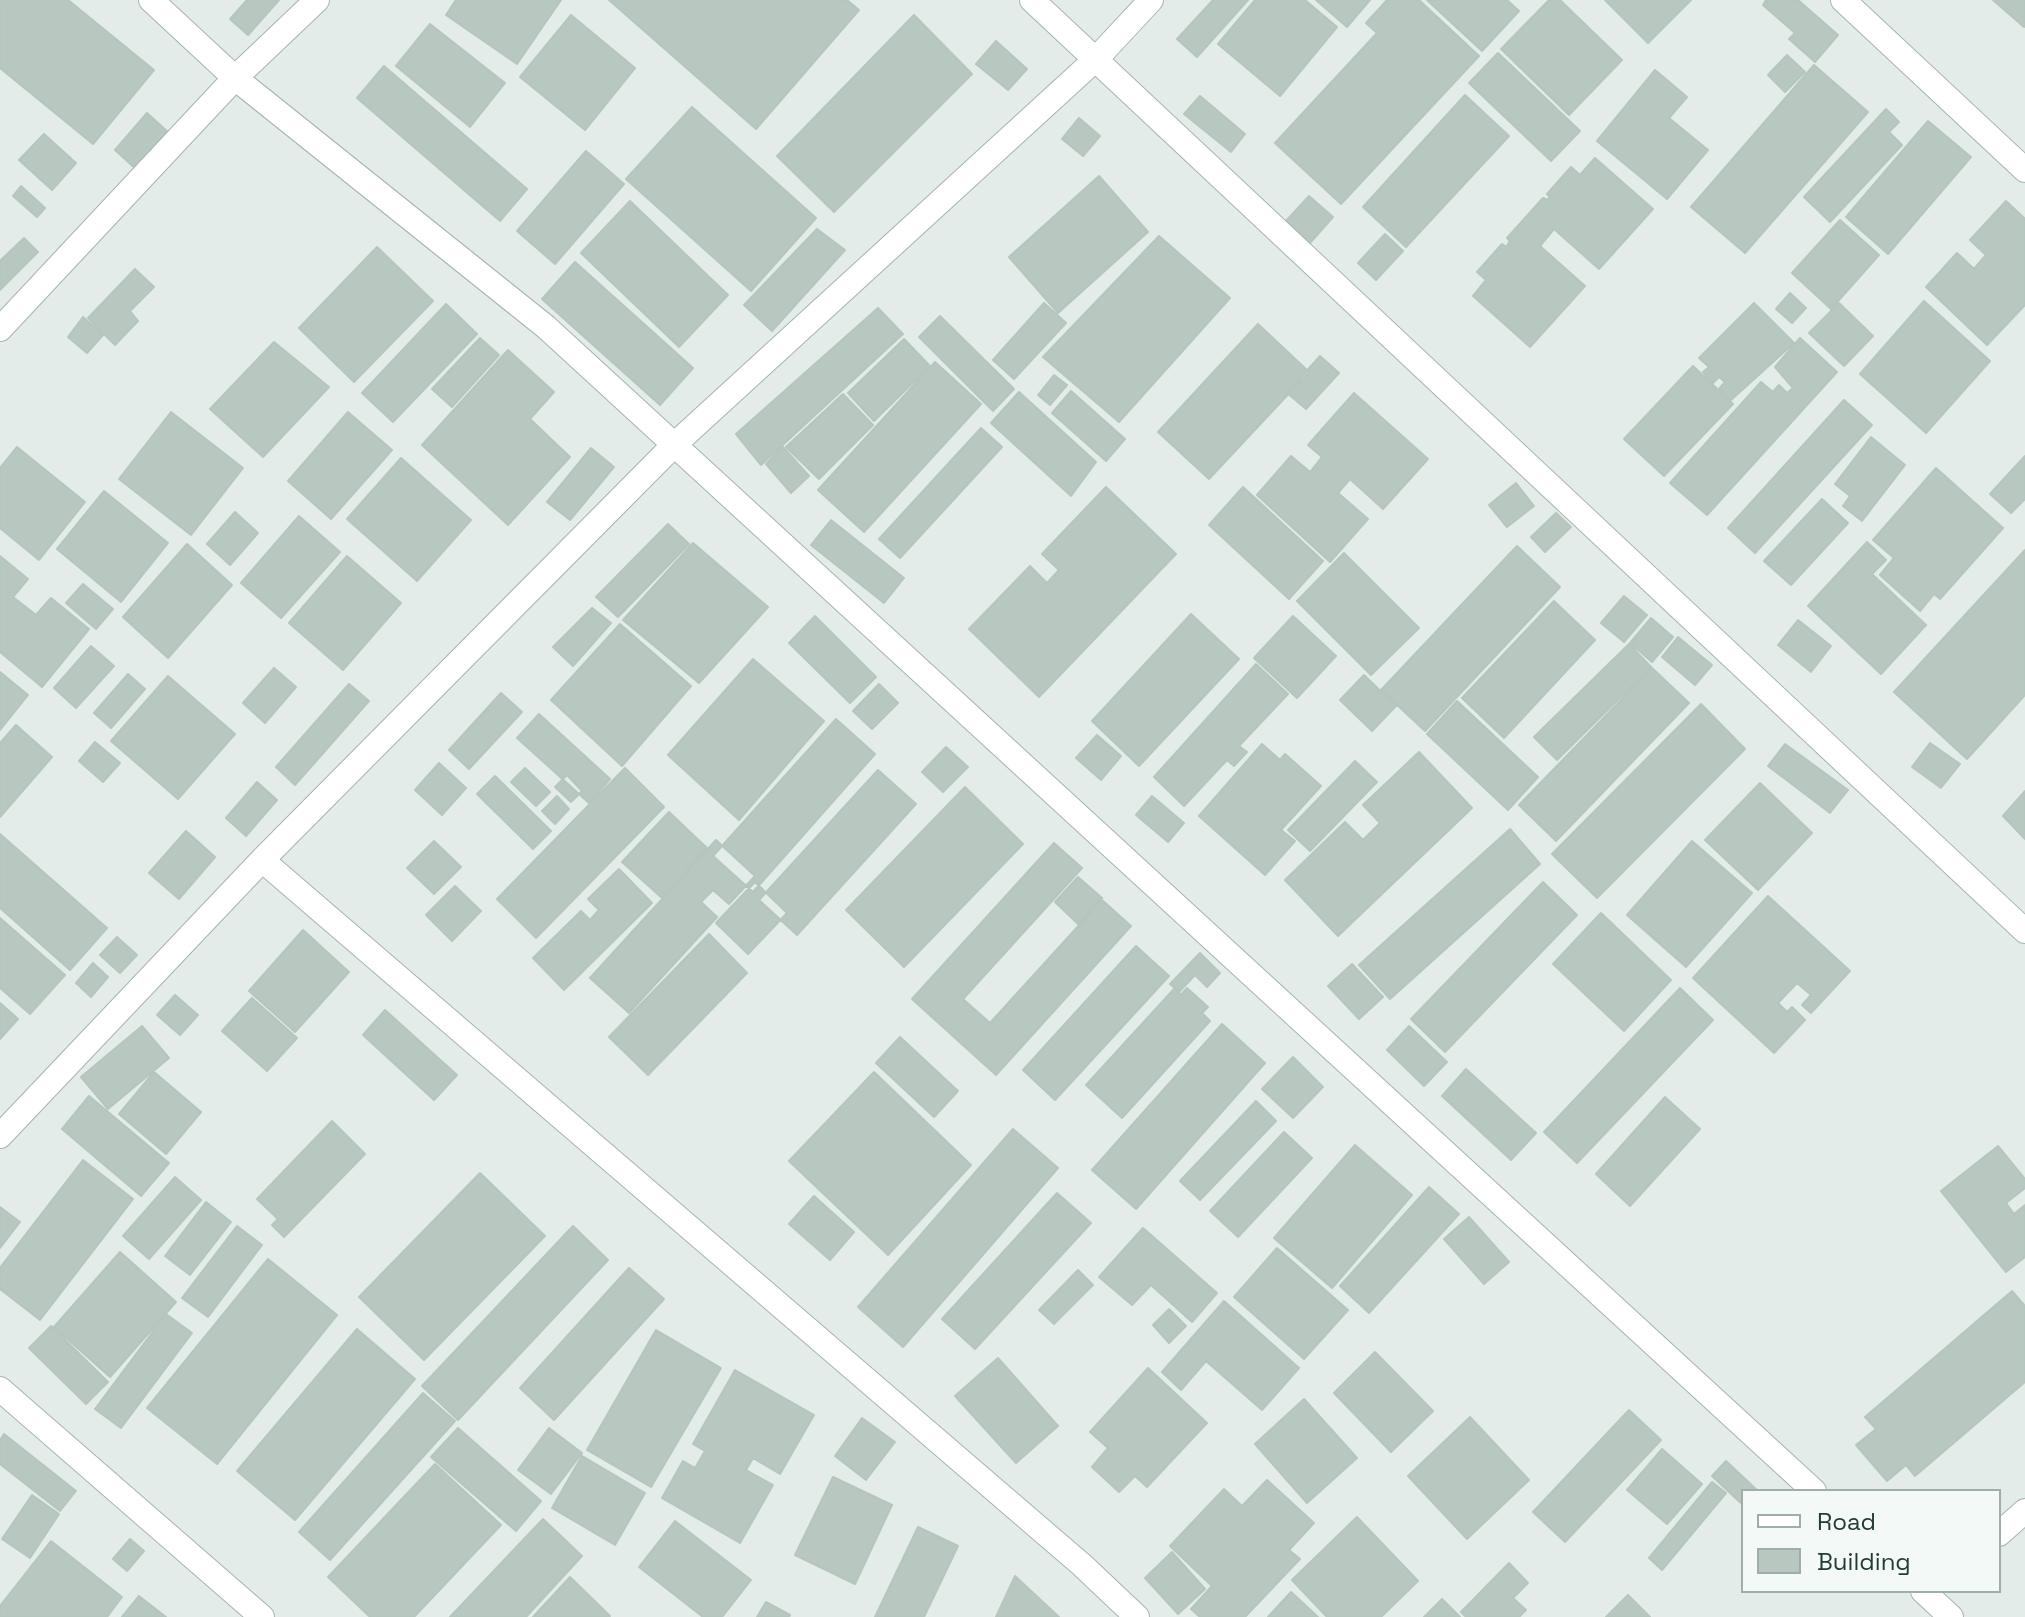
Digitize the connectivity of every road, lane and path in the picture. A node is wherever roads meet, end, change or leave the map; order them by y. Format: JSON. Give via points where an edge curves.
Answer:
{"nodes":[{"id":1,"x":151,"y":0,"type":"edge"},
{"id":2,"x":317,"y":0,"type":"edge"},
{"id":3,"x":1032,"y":0,"type":"edge"},
{"id":4,"x":1151,"y":0,"type":"edge"},
{"id":5,"x":1843,"y":0,"type":"edge"},
{"id":6,"x":1097,"y":58,"type":"junction"},
{"id":7,"x":235,"y":78,"type":"junction"},
{"id":8,"x":2025,"y":170,"type":"edge"},
{"id":9,"x":0,"y":329,"type":"edge"},
{"id":10,"x":674,"y":445,"type":"junction"},
{"id":11,"x":262,"y":860,"type":"junction"},
{"id":12,"x":2025,"y":931,"type":"edge"},
{"id":13,"x":0,"y":1136,"type":"edge"},
{"id":14,"x":0,"y":1389,"type":"edge"},
{"id":15,"x":1812,"y":1489,"type":"edge"},
{"id":16,"x":2025,"y":1511,"type":"edge"},
{"id":17,"x":2001,"y":1532,"type":"edge"},
{"id":18,"x":262,"y":1617,"type":"edge"},
{"id":19,"x":1137,"y":1617,"type":"edge"}],
"edges":[{"from":1,"to":7,"type":"street"},
{"from":2,"to":7,"type":"street"},
{"from":3,"to":6,"type":"street"},
{"from":4,"to":6,"type":"street"},
{"from":5,"to":8,"type":"street"},
{"from":6,"to":10,"type":"street"},
{"from":6,"to":12,"type":"street"},
{"from":7,"to":9,"type":"street"},
{"from":7,"to":10,"type":"street","via":[[546,327]]},
{"from":10,"to":11,"type":"street"},
{"from":10,"to":15,"type":"street"},
{"from":11,"to":13,"type":"street"},
{"from":11,"to":19,"type":"street"},
{"from":14,"to":18,"type":"street"},
{"from":16,"to":17,"type":"street"}]}
